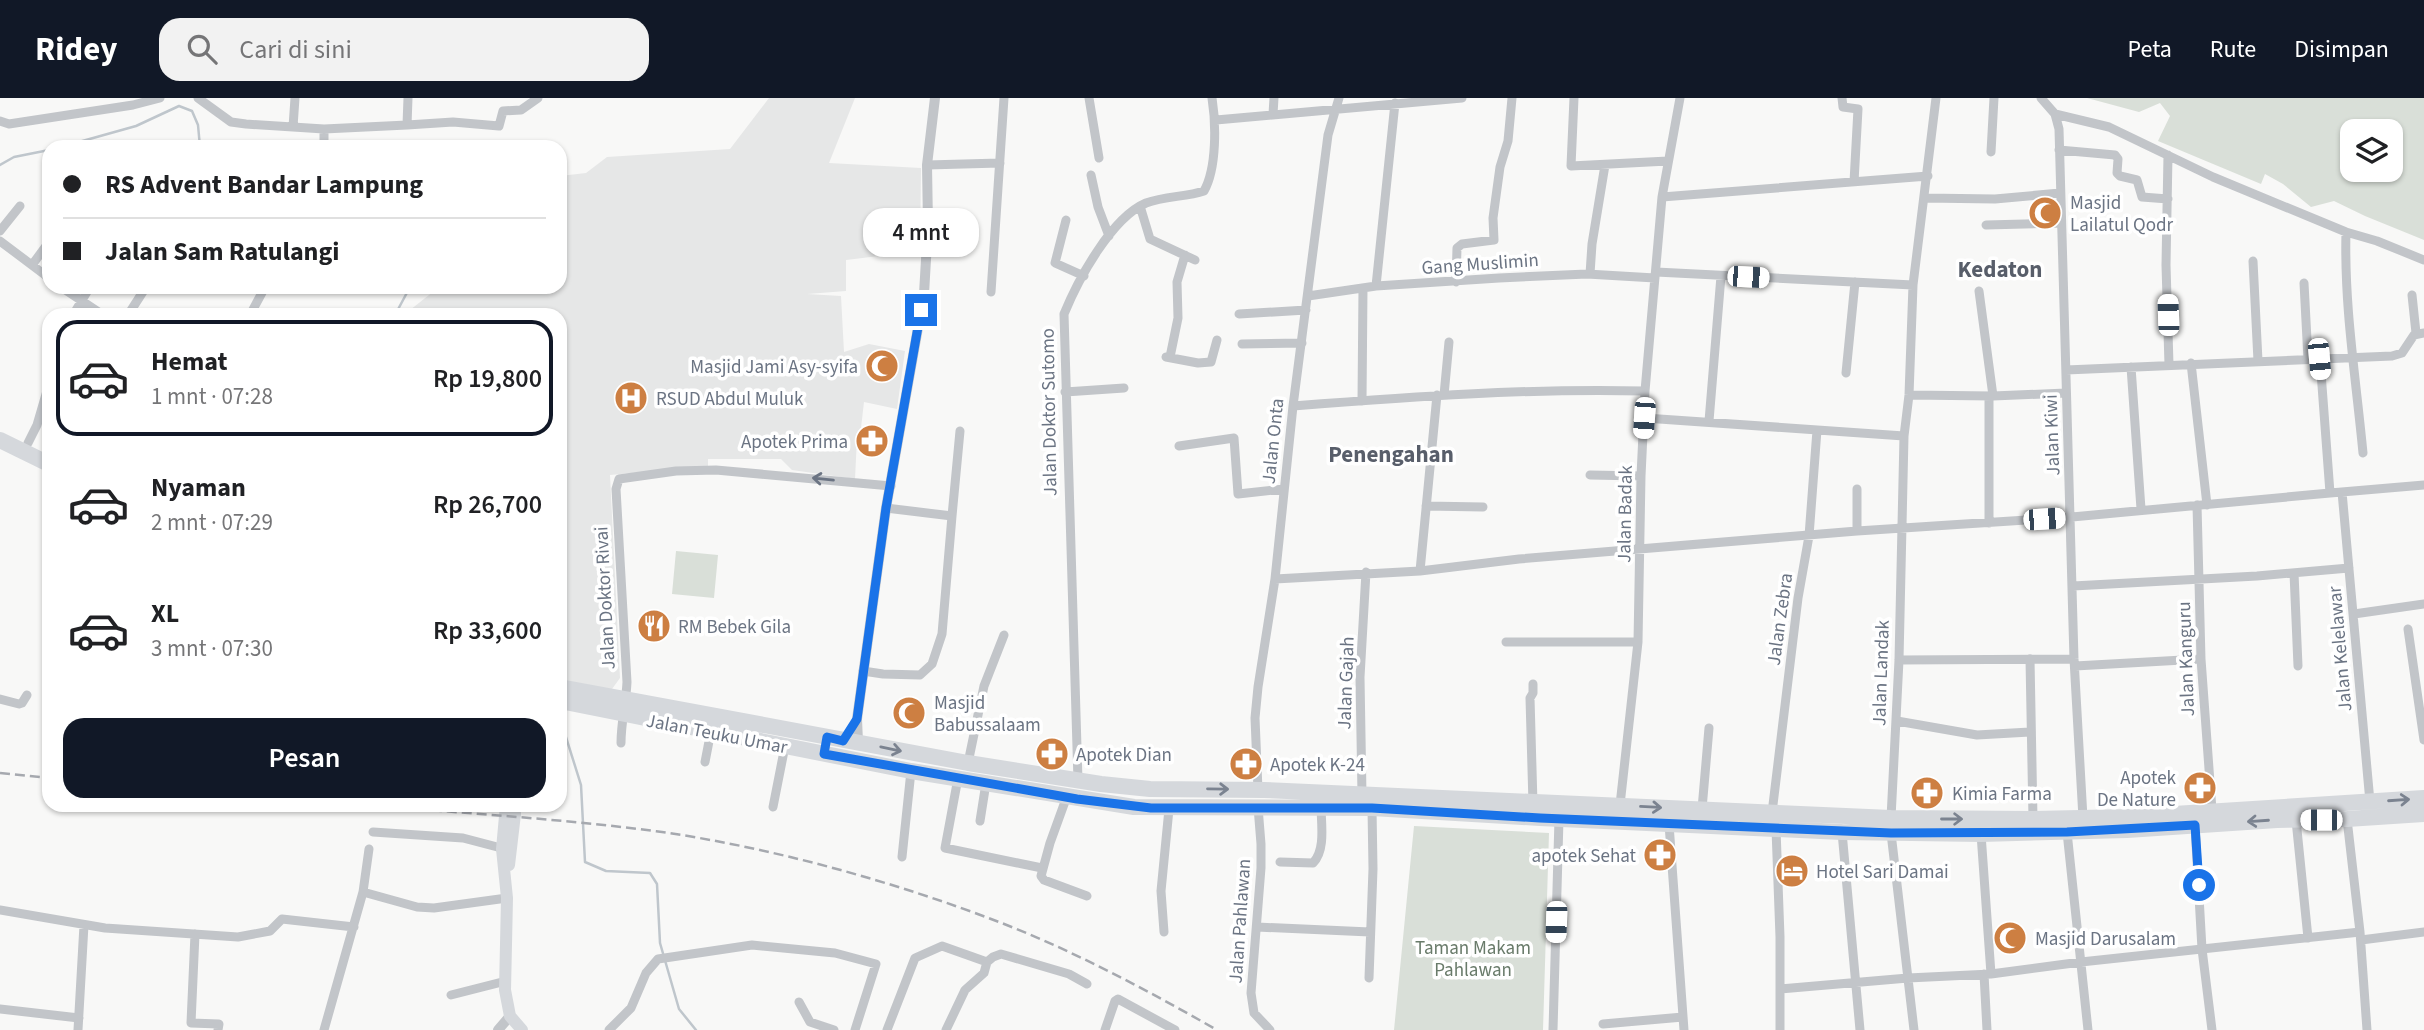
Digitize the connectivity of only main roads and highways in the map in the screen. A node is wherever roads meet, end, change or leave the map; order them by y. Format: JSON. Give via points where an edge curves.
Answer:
{"nodes":[{"id":1,"x":0,"y":430,"type":"edge"},
{"id":2,"x":0,"y":440,"type":"edge"},
{"id":3,"x":42,"y":450,"type":"edge"},
{"id":4,"x":42,"y":461,"type":"edge"},
{"id":5,"x":567,"y":689,"type":"edge"},
{"id":6,"x":567,"y":702,"type":"edge"},
{"id":7,"x":625,"y":707,"type":"junction"},
{"id":8,"x":778,"y":739,"type":"junction"},
{"id":9,"x":843,"y":740,"type":"junction"},
{"id":10,"x":824,"y":754,"type":"junction"},
{"id":11,"x":2424,"y":799,"type":"edge"},
{"id":12,"x":1408,"y":803,"type":"junction"},
{"id":13,"x":1533,"y":811,"type":"junction"},
{"id":14,"x":506,"y":812,"type":"edge"},
{"id":15,"x":515,"y":812,"type":"edge"},
{"id":16,"x":2424,"y":814,"type":"edge"},
{"id":17,"x":1774,"y":821,"type":"junction"},
{"id":18,"x":2150,"y":821,"type":"junction"},
{"id":19,"x":2127,"y":823,"type":"junction"},
{"id":20,"x":1891,"y":826,"type":"junction"},
{"id":21,"x":507,"y":849,"type":"junction"},
{"id":22,"x":522,"y":1030,"type":"edge"}],
"edges":[{"from":1,"to":3,"type":"highway"},
{"from":2,"to":4,"type":"highway"},
{"from":5,"to":7,"type":"highway","name":"Jalan Teuku Umar"},
{"from":6,"to":7,"type":"highway","name":"Jalan Teuku Umar"},
{"from":7,"to":8,"type":"highway","name":"Jalan Teuku Umar"},
{"from":7,"to":8,"type":"highway","name":"Jalan Teuku Umar","via":[[711,731]]},
{"from":8,"to":9,"type":"highway","name":"Jalan Teuku Umar"},
{"from":8,"to":10,"type":"highway","name":"Jalan Teuku Umar"},
{"from":9,"to":10,"type":"highway"},
{"from":9,"to":12,"type":"highway","name":"Jalan Teuku Umar","one_way":true,"via":[[1078,781],[1143,788],[1362,794]]},
{"from":10,"to":12,"type":"highway","name":"Jalan Teuku Umar","via":[[1142,808],[1372,808]]},
{"from":18,"to":11,"type":"highway","name":"Jalan Teuku Umar","one_way":true,"via":[[2212,810]]},
{"from":12,"to":13,"type":"highway","name":"Jalan Teuku Umar"},
{"from":13,"to":17,"type":"highway","name":"Jalan Teuku Umar","one_way":true,"via":[[1620,805],[1702,809]]},
{"from":13,"to":17,"type":"highway","name":"Jalan Teuku Umar","via":[[1559,819],[1669,824]]},
{"from":14,"to":21,"type":"main road"},
{"from":15,"to":21,"type":"main road"},
{"from":16,"to":18,"type":"highway","name":"Jalan Teuku Umar","one_way":true,"via":[[2195,825]]},
{"from":17,"to":20,"type":"highway","name":"Jalan Teuku Umar"},
{"from":17,"to":20,"type":"highway","name":"Jalan Teuku Umar","via":[[1842,832]]},
{"from":18,"to":19,"type":"highway","name":"Jalan Teuku Umar"},
{"from":20,"to":19,"type":"highway","name":"Jalan Teuku Umar","one_way":true,"via":[[2083,818]]},
{"from":19,"to":20,"type":"highway","name":"Jalan Teuku Umar","via":[[2067,832],[1981,834]]},
{"from":21,"to":22,"type":"main road","via":[[507,1003],[510,1016]]}]}
